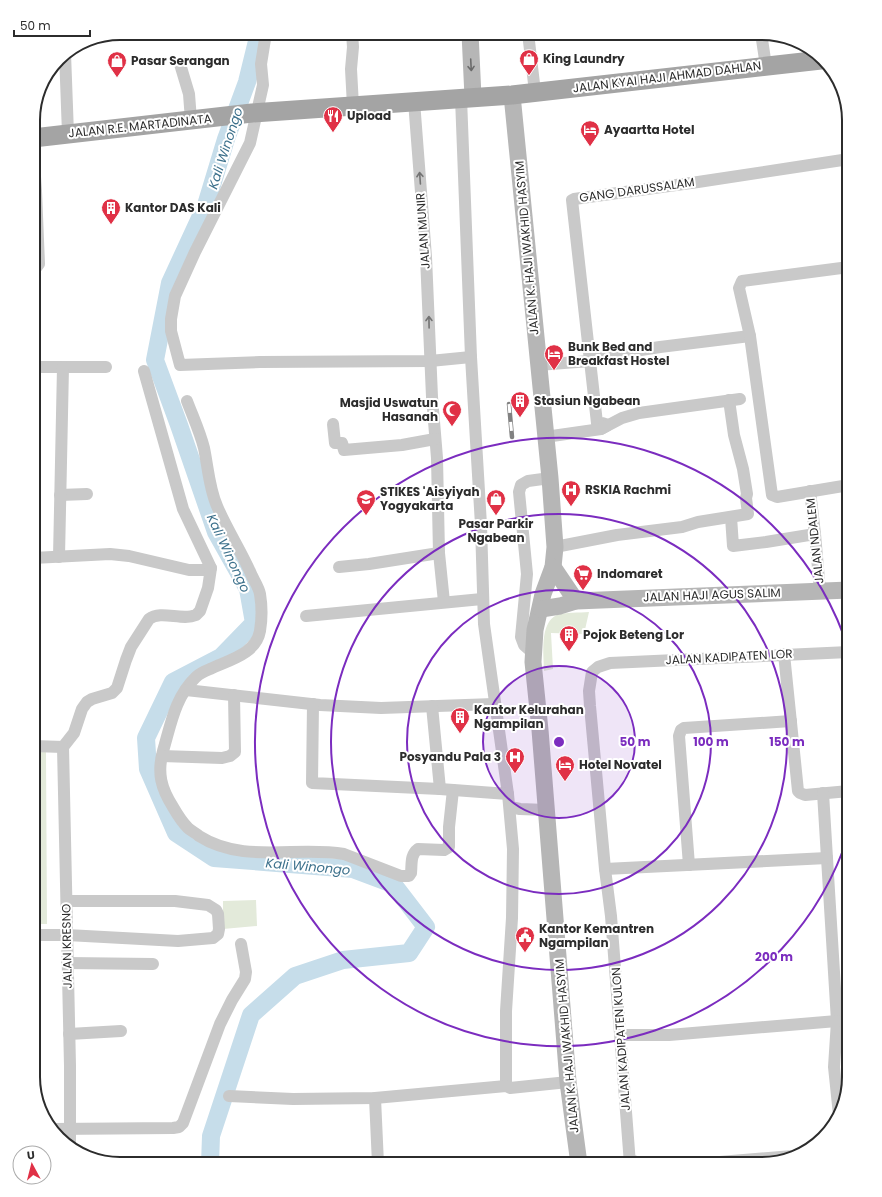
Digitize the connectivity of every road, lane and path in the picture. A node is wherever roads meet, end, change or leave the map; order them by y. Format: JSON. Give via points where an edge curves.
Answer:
{"nodes":[{"id":1,"x":265,"y":40,"type":"edge"},
{"id":2,"x":352,"y":40,"type":"edge"},
{"id":3,"x":470,"y":40,"type":"edge"},
{"id":4,"x":529,"y":40,"type":"edge"},
{"id":5,"x":762,"y":40,"type":"edge"},
{"id":6,"x":65,"y":61,"type":"edge"},
{"id":7,"x":816,"y":61,"type":"edge"},
{"id":8,"x":180,"y":64,"type":"dead end"},
{"id":9,"x":766,"y":66,"type":"junction"},
{"id":10,"x":535,"y":92,"type":"junction"},
{"id":11,"x":512,"y":94,"type":"junction"},
{"id":12,"x":467,"y":98,"type":"junction"},
{"id":13,"x":414,"y":101,"type":"junction"},
{"id":14,"x":353,"y":106,"type":"junction"},
{"id":15,"x":254,"y":113,"type":"junction"},
{"id":16,"x":191,"y":120,"type":"junction"},
{"id":17,"x":68,"y":134,"type":"junction"},
{"id":18,"x":40,"y":137,"type":"edge"},
{"id":19,"x":842,"y":160,"type":"edge"},
{"id":20,"x":842,"y":268,"type":"edge"},
{"id":21,"x":750,"y":336,"type":"junction"},
{"id":22,"x":471,"y":357,"type":"junction"},
{"id":23,"x":590,"y":359,"type":"junction"},
{"id":24,"x":430,"y":361,"type":"junction"},
{"id":25,"x":538,"y":365,"type":"junction"},
{"id":26,"x":40,"y":367,"type":"edge"},
{"id":27,"x":63,"y":367,"type":"junction"},
{"id":28,"x":106,"y":367,"type":"dead end"},
{"id":29,"x":144,"y":372,"type":"dead end"},
{"id":30,"x":188,"y":401,"type":"dead end"},
{"id":31,"x":333,"y":424,"type":"dead end"},
{"id":32,"x":605,"y":427,"type":"junction"},
{"id":33,"x":546,"y":437,"type":"junction"},
{"id":34,"x":435,"y":439,"type":"junction"},
{"id":35,"x":550,"y":478,"type":"junction"},
{"id":36,"x":842,"y":486,"type":"edge"},
{"id":37,"x":810,"y":491,"type":"junction"},
{"id":38,"x":88,"y":494,"type":"dead end"},
{"id":39,"x":60,"y":495,"type":"junction"},
{"id":40,"x":731,"y":517,"type":"junction"},
{"id":41,"x":815,"y":534,"type":"junction"},
{"id":42,"x":555,"y":547,"type":"junction"},
{"id":43,"x":440,"y":553,"type":"junction"},
{"id":44,"x":59,"y":557,"type":"junction"},
{"id":45,"x":40,"y":558,"type":"edge"},
{"id":46,"x":339,"y":567,"type":"dead end"},
{"id":47,"x":553,"y":567,"type":"junction"},
{"id":48,"x":210,"y":568,"type":"junction"},
{"id":49,"x":527,"y":574,"type":"junction"},
{"id":50,"x":842,"y":590,"type":"edge"},
{"id":51,"x":820,"y":591,"type":"junction"},
{"id":52,"x":482,"y":599,"type":"junction"},
{"id":53,"x":542,"y":601,"type":"junction"},
{"id":54,"x":576,"y":601,"type":"junction"},
{"id":55,"x":444,"y":602,"type":"junction"},
{"id":56,"x":306,"y":616,"type":"dead end"},
{"id":57,"x":842,"y":652,"type":"edge"},
{"id":58,"x":533,"y":653,"type":"junction"},
{"id":59,"x":784,"y":654,"type":"junction"},
{"id":60,"x":610,"y":662,"type":"joint"},
{"id":61,"x":186,"y":690,"type":"junction"},
{"id":62,"x":234,"y":695,"type":"junction"},
{"id":63,"x":313,"y":704,"type":"junction"},
{"id":64,"x":494,"y":704,"type":"junction"},
{"id":65,"x":432,"y":706,"type":"junction"},
{"id":66,"x":791,"y":721,"type":"junction"},
{"id":67,"x":40,"y":746,"type":"edge"},
{"id":68,"x":63,"y":747,"type":"junction"},
{"id":69,"x":162,"y":756,"type":"junction"},
{"id":70,"x":440,"y":789,"type":"junction"},
{"id":71,"x":453,"y":790,"type":"junction"},
{"id":72,"x":842,"y":792,"type":"edge"},
{"id":73,"x":823,"y":793,"type":"junction"},
{"id":74,"x":508,"y":794,"type":"junction"},
{"id":75,"x":510,"y":807,"type":"junction"},
{"id":76,"x":546,"y":810,"type":"junction"},
{"id":77,"x":827,"y":858,"type":"junction"},
{"id":78,"x":689,"y":865,"type":"junction"},
{"id":79,"x":605,"y":869,"type":"junction"},
{"id":80,"x":67,"y":901,"type":"junction"},
{"id":81,"x":40,"y":935,"type":"edge"},
{"id":82,"x":67,"y":935,"type":"junction"},
{"id":83,"x":242,"y":944,"type":"dead end"},
{"id":84,"x":68,"y":963,"type":"junction"},
{"id":85,"x":153,"y":964,"type":"dead end"},
{"id":86,"x":837,"y":1022,"type":"junction"},
{"id":87,"x":121,"y":1031,"type":"dead end"},
{"id":88,"x":69,"y":1034,"type":"junction"},
{"id":89,"x":621,"y":1035,"type":"junction"},
{"id":90,"x":568,"y":1082,"type":"junction"},
{"id":91,"x":506,"y":1086,"type":"junction"},
{"id":92,"x":229,"y":1096,"type":"dead end"},
{"id":93,"x":375,"y":1098,"type":"junction"},
{"id":94,"x":838,"y":1102,"type":"edge"},
{"id":95,"x":59,"y":1129,"type":"edge"},
{"id":96,"x":70,"y":1129,"type":"junction"},
{"id":97,"x":70,"y":1139,"type":"edge"},
{"id":98,"x":378,"y":1157,"type":"edge"},
{"id":99,"x":577,"y":1157,"type":"edge"},
{"id":100,"x":630,"y":1157,"type":"edge"}],
"edges":[{"from":1,"to":15,"type":"street","via":[[261,64],[263,85]]},
{"from":2,"to":14,"type":"street"},
{"from":3,"to":12,"type":"main road","one_way":true},
{"from":4,"to":10,"type":"street"},
{"from":5,"to":9,"type":"street"},
{"from":6,"to":17,"type":"street"},
{"from":7,"to":9,"type":"main road","name":"JALAN KYAI HAJI AHMAD DAHLAN"},
{"from":8,"to":16,"type":"street","via":[[189,94]]},
{"from":9,"to":10,"type":"main road","name":"JALAN KYAI HAJI AHMAD DAHLAN"},
{"from":10,"to":11,"type":"main road","name":"JALAN KYAI HAJI AHMAD DAHLAN"},
{"from":11,"to":12,"type":"main road","name":"JALAN KYAI HAJI AHMAD DAHLAN"},
{"from":11,"to":25,"type":"main road","name":"JALAN K. HAJI WAKHID HASYIM"},
{"from":12,"to":13,"type":"main road","name":"JALAN R.E. MARTADINATA"},
{"from":12,"to":22,"type":"street"},
{"from":13,"to":14,"type":"main road","name":"JALAN R.E. MARTADINATA"},
{"from":24,"to":13,"type":"street","name":"JALAN MUNIR","one_way":true,"via":[[426,257]]},
{"from":14,"to":15,"type":"main road","name":"JALAN R.E. MARTADINATA"},
{"from":15,"to":16,"type":"main road","name":"JALAN R.E. MARTADINATA"},
{"from":15,"to":24,"type":"street","via":[[250,143],[175,296],[171,331],[180,366],[260,362]]},
{"from":16,"to":17,"type":"main road","name":"JALAN R.E. MARTADINATA"},
{"from":17,"to":18,"type":"main road","name":"JALAN R.E. MARTADINATA"},
{"from":19,"to":23,"type":"street","name":"GANG DARUSSALAM","via":[[574,199],[572,203]]},
{"from":20,"to":21,"type":"street","via":[[742,281],[739,288]]},
{"from":21,"to":23,"type":"street"},
{"from":21,"to":37,"type":"street","via":[[771,493],[777,497]]},
{"from":22,"to":24,"type":"street"},
{"from":22,"to":52,"type":"street","via":[[481,525]]},
{"from":23,"to":25,"type":"street"},
{"from":23,"to":32,"type":"street","name":"GANG DARUSSALAM","via":[[597,423],[602,422]]},
{"from":24,"to":34,"type":"street","name":"JALAN MUNIR"},
{"from":25,"to":33,"type":"main road","name":"JALAN K. HAJI WAKHID HASYIM"},
{"from":26,"to":27,"type":"street"},
{"from":27,"to":28,"type":"street"},
{"from":27,"to":39,"type":"street"},
{"from":29,"to":48,"type":"street","via":[[183,508]]},
{"from":30,"to":61,"type":"street","via":[[201,437],[217,505],[260,594],[261,619],[257,640],[251,648],[200,673]]},
{"from":31,"to":34,"type":"street","via":[[335,443],[342,443],[344,450]]},
{"from":32,"to":33,"type":"street"},
{"from":32,"to":40,"type":"street","via":[[639,413],[735,399],[734,435],[743,469],[748,514]]},
{"from":33,"to":35,"type":"main road","name":"JALAN K. HAJI WAKHID HASYIM"},
{"from":34,"to":43,"type":"street","name":"JALAN MUNIR"},
{"from":35,"to":42,"type":"main road","name":"JALAN K. HAJI WAKHID HASYIM"},
{"from":35,"to":49,"type":"street","via":[[528,481],[520,488]]},
{"from":36,"to":37,"type":"street"},
{"from":37,"to":41,"type":"street","name":"JALAN NDALEM"},
{"from":38,"to":39,"type":"street"},
{"from":39,"to":44,"type":"street"},
{"from":40,"to":41,"type":"street","via":[[733,546]]},
{"from":40,"to":42,"type":"street"},
{"from":41,"to":51,"type":"street","name":"JALAN NDALEM"},
{"from":42,"to":47,"type":"main road","name":"JALAN K. HAJI WAKHID HASYIM"},
{"from":43,"to":46,"type":"street"},
{"from":43,"to":55,"type":"street","name":"JALAN MUNIR"},
{"from":44,"to":45,"type":"street"},
{"from":44,"to":48,"type":"street","via":[[110,554],[189,570]]},
{"from":47,"to":53,"type":"main road","name":"JALAN K. HAJI WAKHID HASYIM"},
{"from":47,"to":54,"type":"main road"},
{"from":48,"to":68,"type":"street","via":[[208,588],[199,613],[193,617],[152,617],[131,647],[117,688],[112,693],[87,702],[74,732]]},
{"from":49,"to":53,"type":"street"},
{"from":49,"to":58,"type":"street","via":[[521,637],[524,645]]},
{"from":50,"to":51,"type":"main road","name":"JALAN HAJI AGUS SALIM"},
{"from":51,"to":54,"type":"main road","name":"JALAN HAJI AGUS SALIM"},
{"from":52,"to":55,"type":"street"},
{"from":52,"to":64,"type":"street"},
{"from":53,"to":54,"type":"main road","name":"JALAN HAJI AGUS SALIM","via":[[560,606]]},
{"from":53,"to":58,"type":"main road","name":"JALAN K. HAJI WAKHID HASYIM"},
{"from":55,"to":56,"type":"street"},
{"from":57,"to":59,"type":"street","name":"JALAN KADIPATEN LOR"},
{"from":58,"to":76,"type":"main road","name":"JALAN K. HAJI WAKHID HASYIM"},
{"from":59,"to":60,"type":"street","name":"JALAN KADIPATEN LOR"},
{"from":59,"to":66,"type":"street"},
{"from":60,"to":79,"type":"street","name":"JALAN KADIPATEN KULON","via":[[592,672],[589,691]]},
{"from":61,"to":62,"type":"street"},
{"from":61,"to":69,"type":"street","via":[[174,711]]},
{"from":62,"to":63,"type":"street"},
{"from":62,"to":69,"type":"street","via":[[235,752],[222,758]]},
{"from":63,"to":65,"type":"street","via":[[392,709]]},
{"from":63,"to":70,"type":"street","via":[[312,783]]},
{"from":64,"to":65,"type":"street"},
{"from":64,"to":74,"type":"street"},
{"from":65,"to":70,"type":"street"},
{"from":66,"to":73,"type":"street","via":[[798,791],[805,795]]},
{"from":66,"to":78,"type":"street","via":[[680,730]]},
{"from":67,"to":68,"type":"street"},
{"from":68,"to":80,"type":"street","name":"JALAN KRESNO"},
{"from":69,"to":71,"type":"street","via":[[162,785],[168,800],[189,829],[204,839],[235,850],[344,854],[401,876],[412,873],[415,850],[444,850],[449,847]]},
{"from":70,"to":71,"type":"street"},
{"from":71,"to":74,"type":"street"},
{"from":72,"to":73,"type":"street"},
{"from":73,"to":77,"type":"street"},
{"from":74,"to":75,"type":"street"},
{"from":75,"to":76,"type":"street"},
{"from":75,"to":91,"type":"street","via":[[512,918],[506,1011]]},
{"from":76,"to":90,"type":"main road","name":"JALAN K. HAJI WAKHID HASYIM"},
{"from":77,"to":78,"type":"street"},
{"from":77,"to":86,"type":"street"},
{"from":78,"to":79,"type":"street"},
{"from":79,"to":89,"type":"street","name":"JALAN KADIPATEN KULON"},
{"from":80,"to":82,"type":"street","name":"JALAN KRESNO"},
{"from":80,"to":82,"type":"street","via":[[175,901],[208,905],[218,914],[219,929],[213,938],[178,941]]},
{"from":81,"to":82,"type":"street"},
{"from":82,"to":84,"type":"street","name":"JALAN KRESNO"},
{"from":83,"to":96,"type":"street","via":[[245,979],[220,1024],[183,1123],[173,1128]]},
{"from":84,"to":85,"type":"street"},
{"from":84,"to":88,"type":"street","name":"JALAN KRESNO"},
{"from":86,"to":89,"type":"street","via":[[669,1035]]},
{"from":86,"to":94,"type":"street","via":[[834,1067]]},
{"from":87,"to":88,"type":"street"},
{"from":88,"to":96,"type":"street","name":"JALAN KRESNO"},
{"from":89,"to":100,"type":"street","name":"JALAN KADIPATEN KULON"},
{"from":90,"to":91,"type":"street","via":[[510,1088]]},
{"from":90,"to":99,"type":"main road","name":"JALAN K. HAJI WAKHID HASYIM"},
{"from":91,"to":93,"type":"street"},
{"from":92,"to":93,"type":"street","via":[[293,1099]]},
{"from":93,"to":98,"type":"street"},
{"from":95,"to":96,"type":"street"},
{"from":96,"to":97,"type":"street","name":"JALAN KRESNO"}]}
